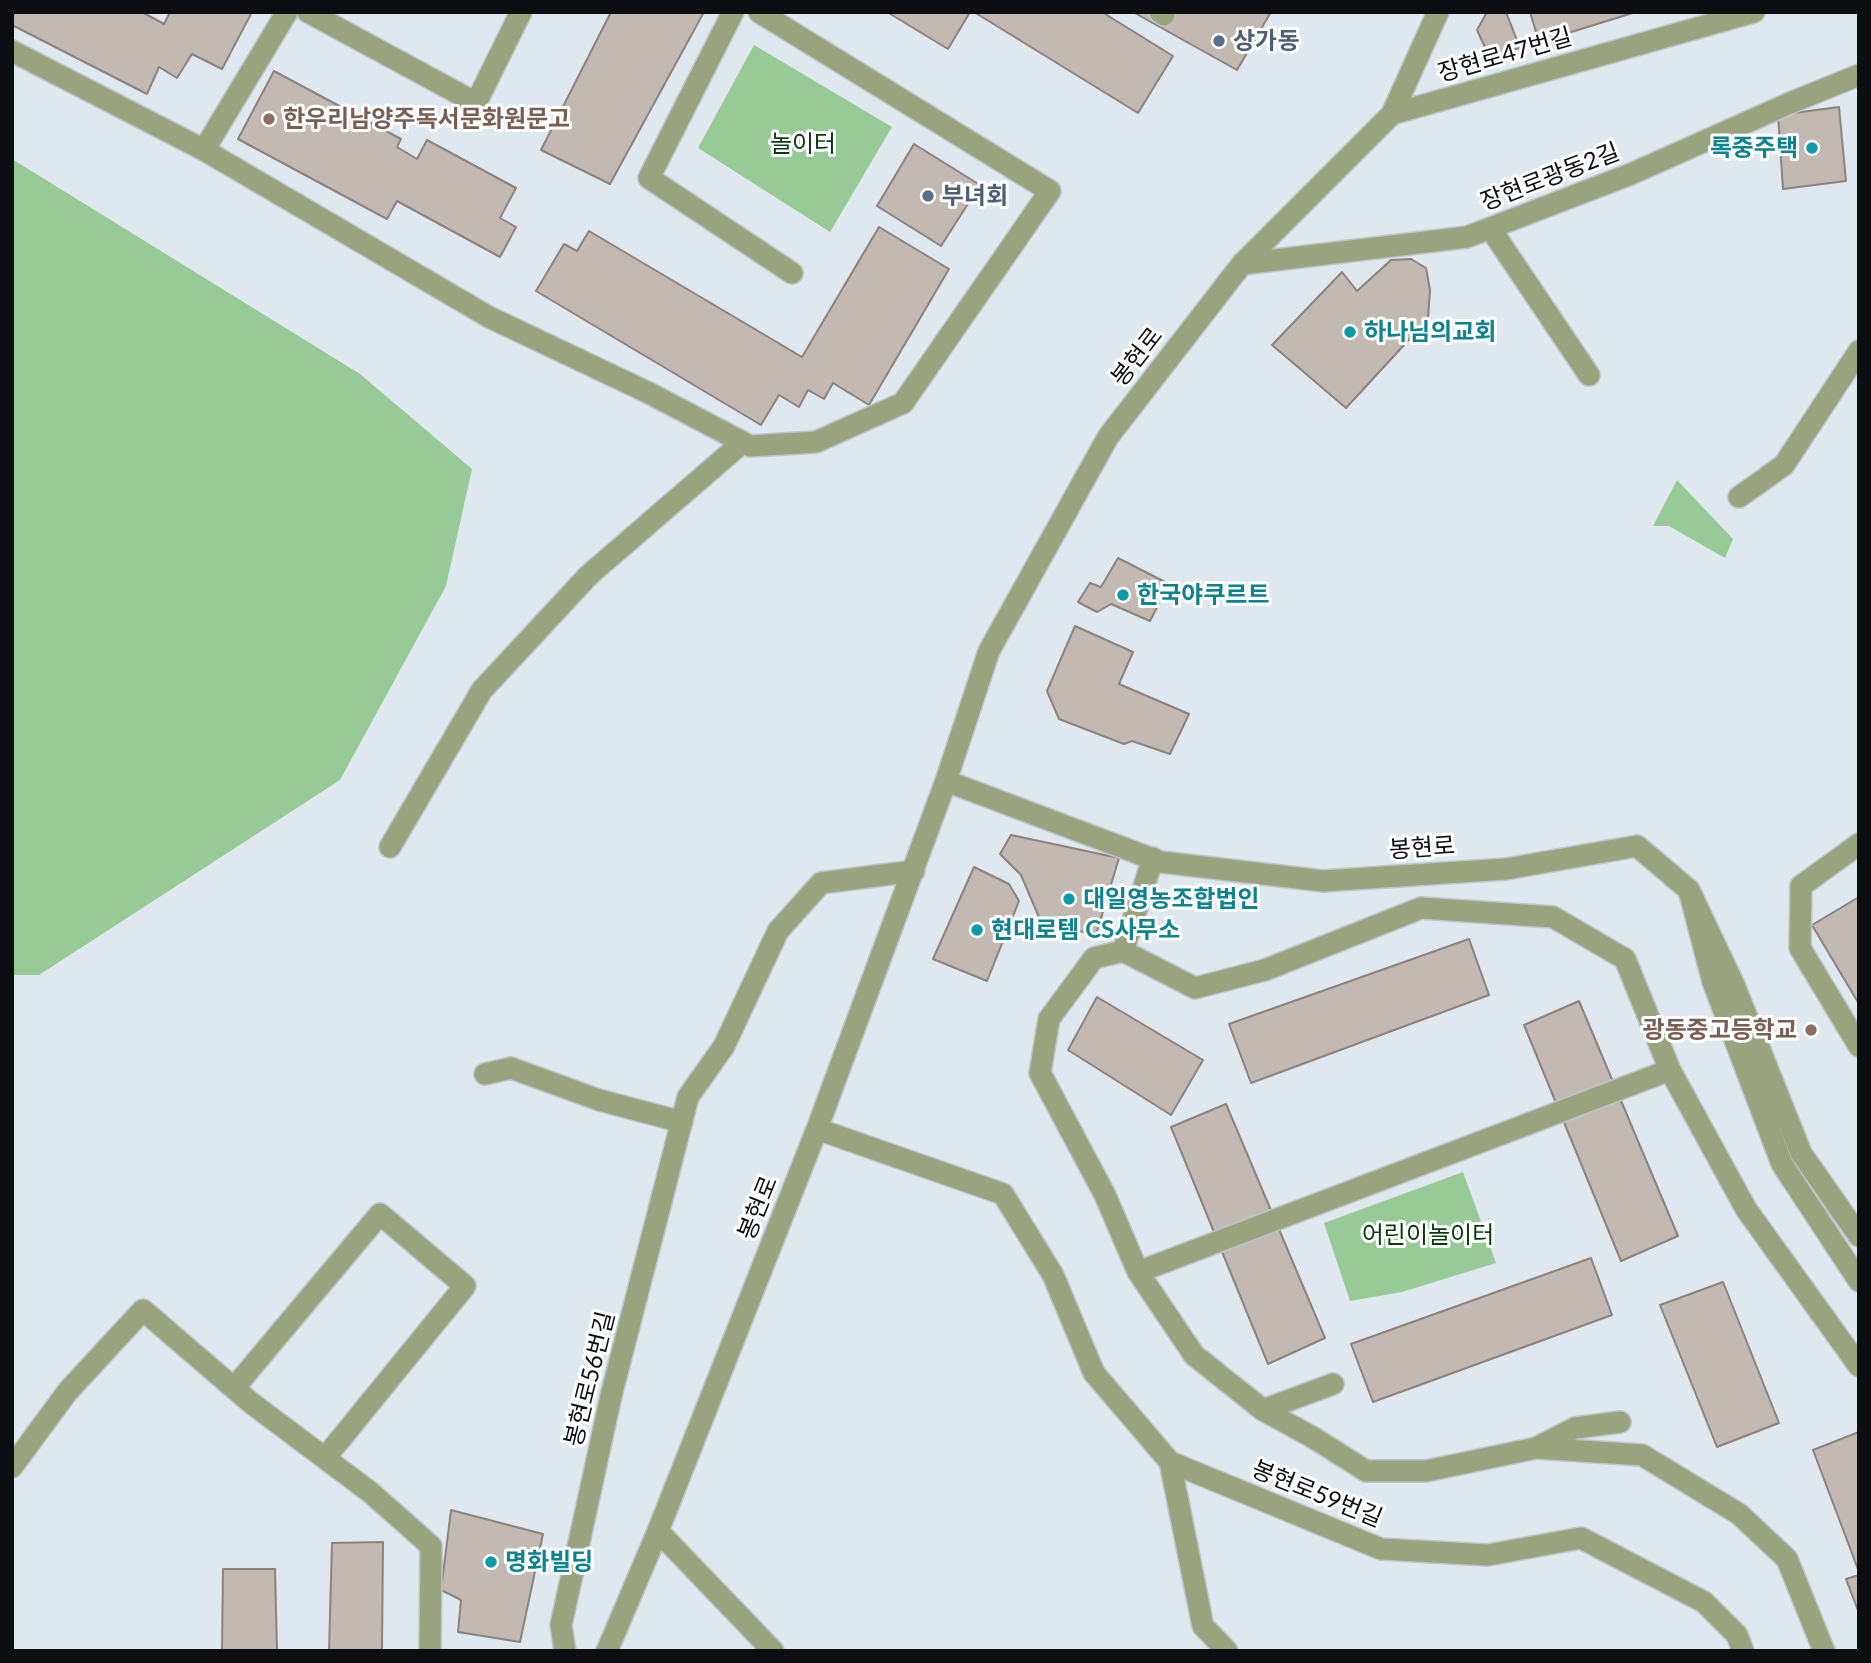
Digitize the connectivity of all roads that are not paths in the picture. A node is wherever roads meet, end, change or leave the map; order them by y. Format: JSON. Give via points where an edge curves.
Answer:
{"nodes":[{"id":1,"x":287,"y":12,"type":"edge"},
{"id":2,"x":308,"y":12,"type":"edge"},
{"id":3,"x":521,"y":12,"type":"edge"},
{"id":4,"x":733,"y":12,"type":"edge"},
{"id":5,"x":758,"y":12,"type":"edge"},
{"id":6,"x":1438,"y":12,"type":"edge"},
{"id":7,"x":1754,"y":12,"type":"edge"},
{"id":8,"x":12,"y":51,"type":"edge"},
{"id":9,"x":1859,"y":75,"type":"edge"},
{"id":10,"x":1392,"y":114,"type":"junction"},
{"id":11,"x":204,"y":150,"type":"junction"},
{"id":12,"x":1490,"y":228,"type":"junction"},
{"id":13,"x":1242,"y":264,"type":"junction"},
{"id":14,"x":792,"y":272,"type":"dead end"},
{"id":15,"x":1855,"y":366,"type":"edge"},
{"id":16,"x":1589,"y":375,"type":"dead end"},
{"id":17,"x":743,"y":442,"type":"junction"},
{"id":18,"x":1739,"y":497,"type":"dead end"},
{"id":19,"x":946,"y":781,"type":"junction"},
{"id":20,"x":1859,"y":844,"type":"edge"},
{"id":21,"x":390,"y":847,"type":"dead end"},
{"id":22,"x":1153,"y":859,"type":"junction"},
{"id":23,"x":914,"y":871,"type":"junction"},
{"id":24,"x":1689,"y":890,"type":"junction"},
{"id":25,"x":1123,"y":951,"type":"junction"},
{"id":26,"x":1859,"y":1046,"type":"edge"},
{"id":27,"x":1670,"y":1070,"type":"junction"},
{"id":28,"x":485,"y":1074,"type":"dead end"},
{"id":29,"x":682,"y":1122,"type":"junction"},
{"id":30,"x":817,"y":1129,"type":"junction"},
{"id":31,"x":1859,"y":1236,"type":"edge"},
{"id":32,"x":1139,"y":1272,"type":"junction"},
{"id":33,"x":1859,"y":1281,"type":"edge"},
{"id":34,"x":1859,"y":1366,"type":"edge"},
{"id":35,"x":1333,"y":1384,"type":"dead end"},
{"id":36,"x":234,"y":1388,"type":"junction"},
{"id":37,"x":1263,"y":1410,"type":"junction"},
{"id":38,"x":1620,"y":1422,"type":"dead end"},
{"id":39,"x":1536,"y":1448,"type":"junction"},
{"id":40,"x":325,"y":1458,"type":"junction"},
{"id":41,"x":1170,"y":1462,"type":"junction"},
{"id":42,"x":12,"y":1467,"type":"edge"},
{"id":43,"x":657,"y":1531,"type":"junction"},
{"id":44,"x":430,"y":1651,"type":"edge"},
{"id":45,"x":565,"y":1651,"type":"edge"},
{"id":46,"x":607,"y":1651,"type":"edge"},
{"id":47,"x":773,"y":1651,"type":"edge"},
{"id":48,"x":1227,"y":1651,"type":"edge"},
{"id":49,"x":1743,"y":1651,"type":"edge"},
{"id":50,"x":1824,"y":1651,"type":"edge"}],
"edges":[{"from":1,"to":11,"type":"street"},
{"from":2,"to":3,"type":"street","via":[[477,103]]},
{"from":4,"to":14,"type":"street","via":[[649,178]]},
{"from":5,"to":17,"type":"street","via":[[1050,191],[902,403],[816,442],[750,446]]},
{"from":6,"to":10,"type":"street","name":"봉현로"},
{"from":7,"to":10,"type":"street","name":"장현로47번길"},
{"from":8,"to":11,"type":"street"},
{"from":9,"to":12,"type":"street","name":"장현로광동2길","via":[[1631,174]]},
{"from":10,"to":13,"type":"street","name":"봉현로"},
{"from":11,"to":17,"type":"street","via":[[489,317]]},
{"from":12,"to":13,"type":"street","name":"장현로광동2길","via":[[1468,237]]},
{"from":12,"to":16,"type":"street"},
{"from":13,"to":19,"type":"street","name":"봉현로","via":[[1108,437],[989,651]]},
{"from":15,"to":18,"type":"street","via":[[1784,465]]},
{"from":17,"to":21,"type":"street","via":[[589,575],[482,690]]},
{"from":19,"to":22,"type":"street","name":"봉현로"},
{"from":19,"to":23,"type":"street","name":"봉현로"},
{"from":20,"to":26,"type":"street","via":[[1801,886],[1800,948]]},
{"from":22,"to":24,"type":"street","name":"봉현로","via":[[1323,881],[1506,869],[1637,846]]},
{"from":22,"to":25,"type":"street"},
{"from":23,"to":29,"type":"street","name":"봉현로56번길","via":[[821,883],[778,932],[724,1046],[688,1097]]},
{"from":23,"to":30,"type":"street","name":"봉현로"},
{"from":24,"to":31,"type":"street","name":"봉현로","via":[[1734,985],[1801,1153]]},
{"from":24,"to":33,"type":"street","via":[[1713,982],[1782,1164]]},
{"from":25,"to":27,"type":"street","via":[[1195,988],[1265,970],[1421,908],[1553,916],[1625,959]]},
{"from":25,"to":32,"type":"street","via":[[1094,958],[1049,1019],[1040,1073],[1105,1195]]},
{"from":27,"to":32,"type":"street"},
{"from":27,"to":34,"type":"street","via":[[1746,1209]]},
{"from":28,"to":29,"type":"street","via":[[510,1068],[599,1100]]},
{"from":29,"to":45,"type":"street","name":"봉현로56번길","via":[[611,1396],[561,1625]]},
{"from":30,"to":41,"type":"street","name":"봉현로59번길","via":[[1003,1194],[1053,1275],[1094,1373]]},
{"from":30,"to":43,"type":"street","name":"봉현로"},
{"from":32,"to":37,"type":"street","via":[[1194,1355]]},
{"from":35,"to":37,"type":"street"},
{"from":36,"to":40,"type":"street"},
{"from":36,"to":40,"type":"street","via":[[380,1214],[465,1286]]},
{"from":36,"to":42,"type":"street","via":[[143,1310],[68,1391]]},
{"from":37,"to":39,"type":"street","via":[[1366,1471],[1426,1471]]},
{"from":38,"to":39,"type":"street","via":[[1575,1428]]},
{"from":39,"to":50,"type":"street","via":[[1642,1455],[1739,1514],[1787,1559]]},
{"from":40,"to":44,"type":"street","via":[[431,1546]]},
{"from":41,"to":48,"type":"street","name":"봉현로59번길","via":[[1203,1626]]},
{"from":41,"to":49,"type":"street","name":"봉현로59번길","via":[[1381,1549],[1488,1555],[1581,1538],[1704,1602],[1737,1635]]},
{"from":43,"to":46,"type":"street","name":"봉현로"},
{"from":43,"to":47,"type":"street"}]}
